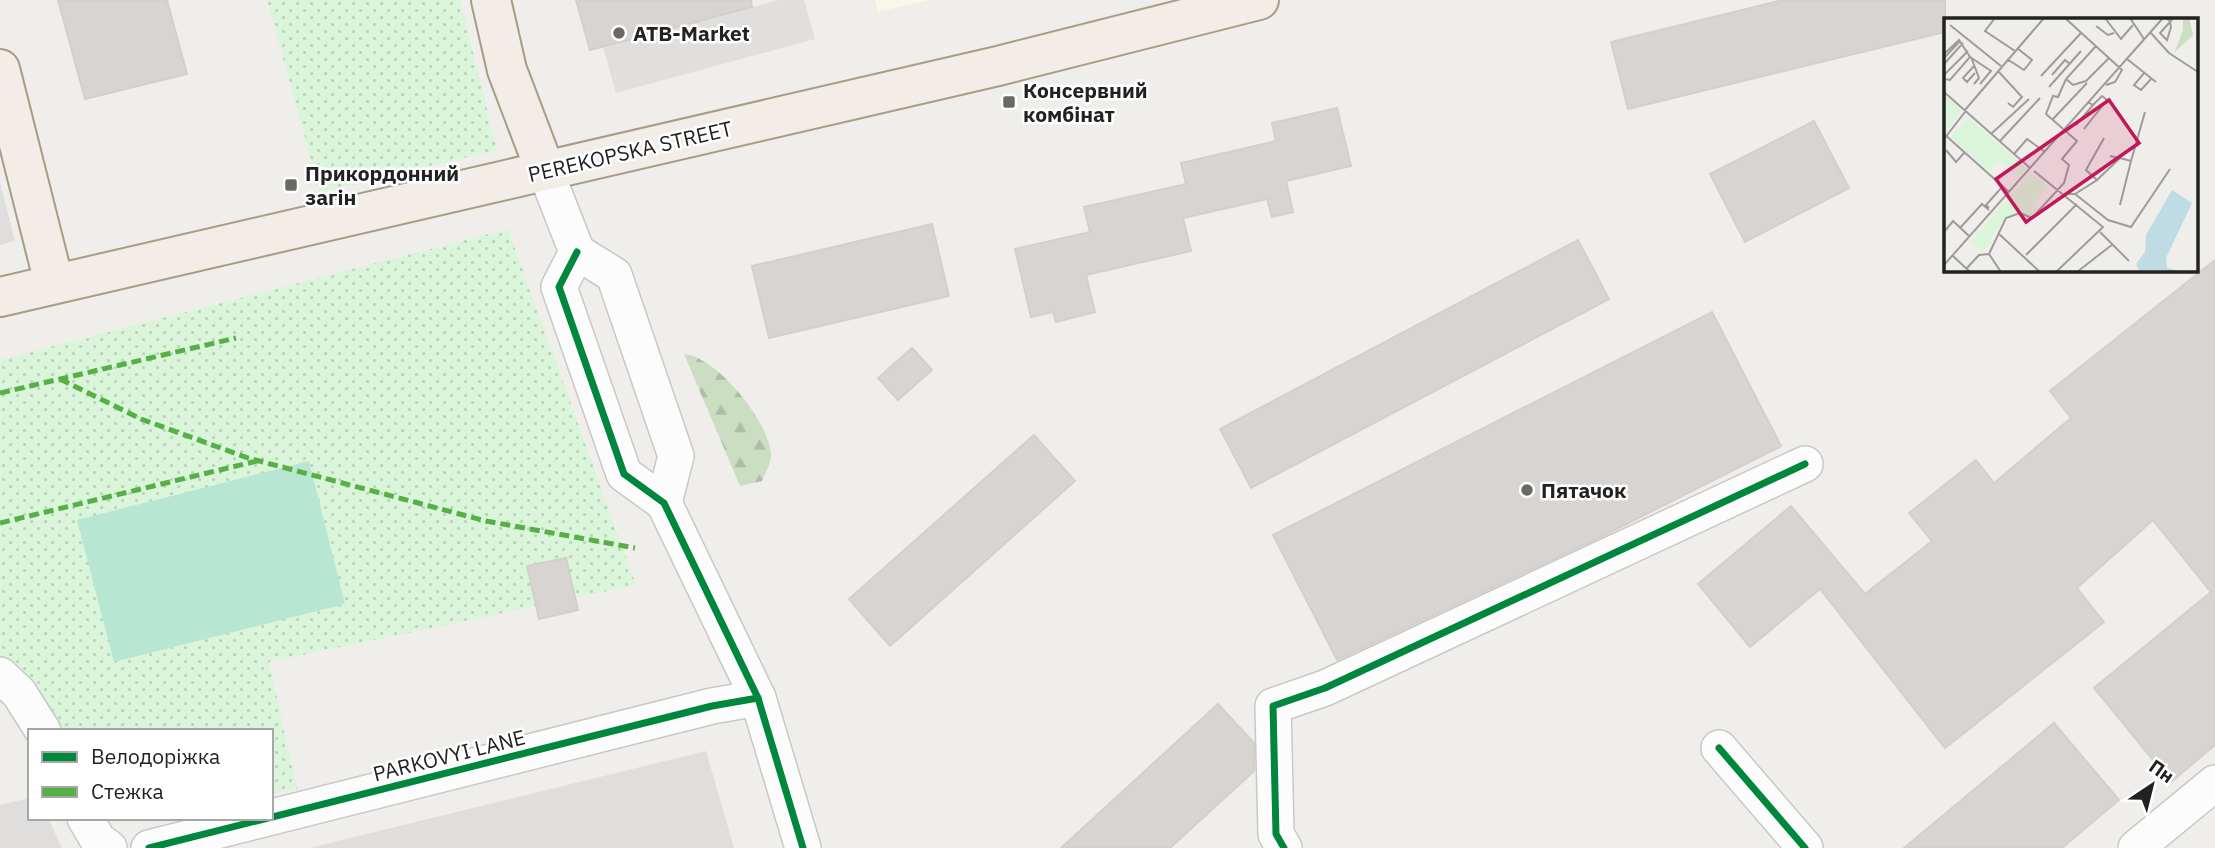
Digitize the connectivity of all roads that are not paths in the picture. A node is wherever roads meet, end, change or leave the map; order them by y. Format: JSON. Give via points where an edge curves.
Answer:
{"nodes":[{"id":1,"x":491,"y":0,"type":"edge"},
{"id":2,"x":1259,"y":0,"type":"edge"},
{"id":3,"x":0,"y":69,"type":"edge"},
{"id":4,"x":545,"y":170,"type":"junction"},
{"id":5,"x":577,"y":252,"type":"junction"},
{"id":6,"x":54,"y":283,"type":"junction"},
{"id":7,"x":0,"y":297,"type":"edge"},
{"id":8,"x":1805,"y":464,"type":"dead end"},
{"id":9,"x":664,"y":503,"type":"junction"},
{"id":10,"x":0,"y":675,"type":"edge"},
{"id":11,"x":758,"y":698,"type":"junction"},
{"id":12,"x":42,"y":729,"type":"edge"},
{"id":13,"x":1719,"y":748,"type":"dead end"},
{"id":14,"x":2215,"y":783,"type":"edge"},
{"id":15,"x":273,"y":817,"type":"edge"},
{"id":16,"x":86,"y":820,"type":"edge"},
{"id":17,"x":260,"y":820,"type":"edge"},
{"id":18,"x":109,"y":848,"type":"edge"},
{"id":19,"x":149,"y":848,"type":"edge"},
{"id":20,"x":803,"y":848,"type":"edge"},
{"id":21,"x":1283,"y":848,"type":"edge"},
{"id":22,"x":1805,"y":848,"type":"edge"},
{"id":23,"x":2136,"y":848,"type":"edge"}],
"edges":[{"from":1,"to":4,"type":"main road","via":[[507,70]]},
{"from":2,"to":4,"type":"main road","name":"PEREKOPSKA STREET","via":[[998,66]]},
{"from":3,"to":6,"type":"main road"},
{"from":4,"to":5,"type":"street"},
{"from":4,"to":6,"type":"main road","name":"PEREKOPSKA STREET"},
{"from":5,"to":9,"type":"street","via":[[614,275],[676,456]]},
{"from":5,"to":9,"type":"street","via":[[559,286],[624,474]]},
{"from":6,"to":7,"type":"main road","name":"PEREKOPSKA STREET"},
{"from":8,"to":21,"type":"street","via":[[1325,688],[1273,706],[1276,834]]},
{"from":9,"to":11,"type":"street"},
{"from":10,"to":12,"type":"street","via":[[19,693]]},
{"from":11,"to":15,"type":"street","name":"PARKOVYI LANE"},
{"from":11,"to":20,"type":"street"},
{"from":13,"to":22,"type":"street"},
{"from":14,"to":23,"type":"street"},
{"from":16,"to":18,"type":"street","via":[[98,841]]},
{"from":17,"to":19,"type":"street","name":"PARKOVYI LANE"}]}
